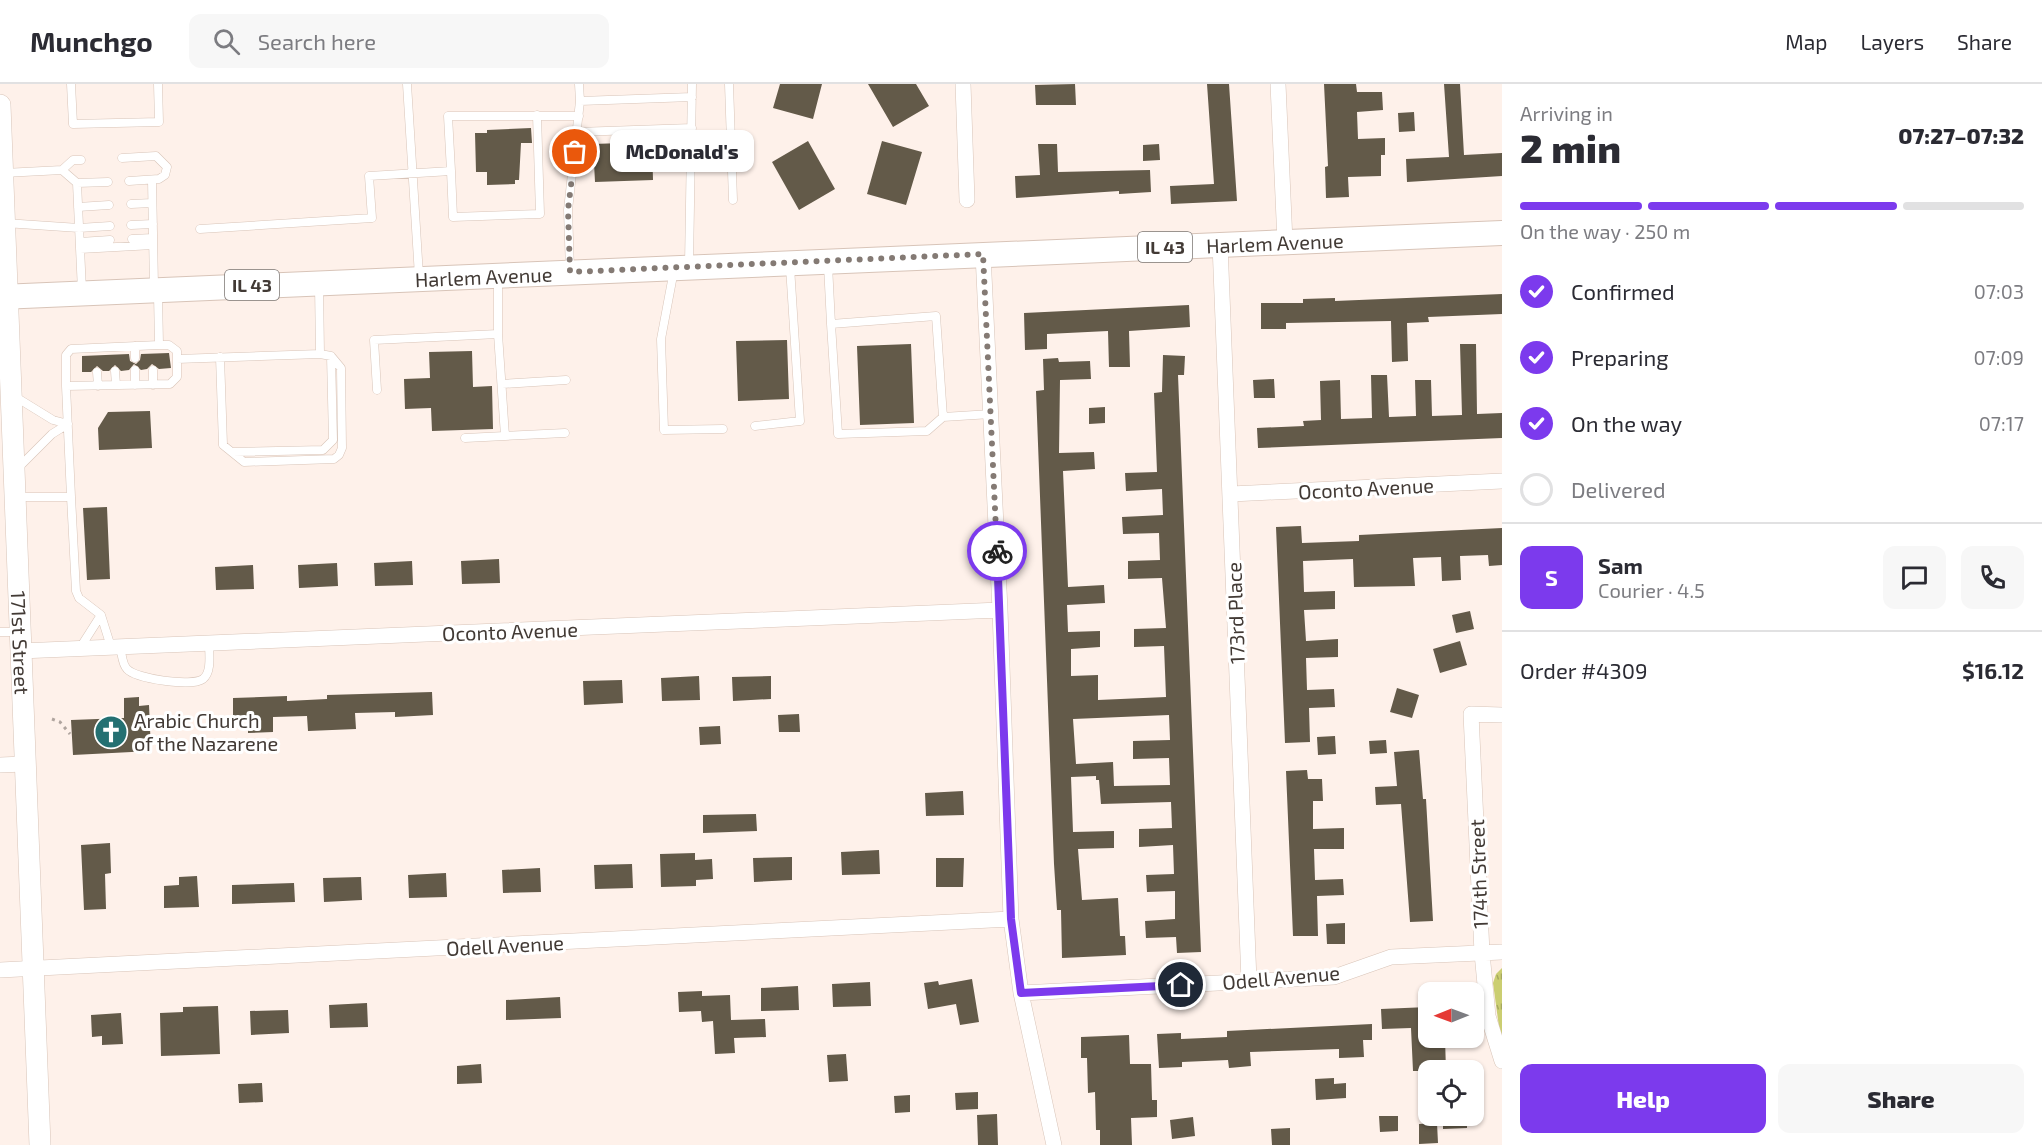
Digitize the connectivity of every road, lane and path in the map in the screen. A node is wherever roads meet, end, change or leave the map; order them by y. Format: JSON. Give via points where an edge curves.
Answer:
{"nodes":[{"id":1,"x":71,"y":84,"type":"edge"},
{"id":2,"x":158,"y":84,"type":"edge"},
{"id":3,"x":407,"y":84,"type":"edge"},
{"id":4,"x":579,"y":84,"type":"edge"},
{"id":5,"x":692,"y":84,"type":"edge"},
{"id":6,"x":729,"y":84,"type":"edge"},
{"id":7,"x":963,"y":84,"type":"edge"},
{"id":8,"x":1278,"y":84,"type":"edge"},
{"id":9,"x":692,"y":97,"type":"junction"},
{"id":10,"x":580,"y":101,"type":"junction"},
{"id":11,"x":0,"y":105,"type":"edge"},
{"id":12,"x":537,"y":115,"type":"junction"},
{"id":13,"x":579,"y":116,"type":"junction"},
{"id":14,"x":0,"y":123,"type":"edge"},
{"id":15,"x":692,"y":128,"type":"junction"},
{"id":16,"x":577,"y":132,"type":"junction"},
{"id":17,"x":122,"y":158,"type":"dead end"},
{"id":18,"x":81,"y":160,"type":"dead end"},
{"id":19,"x":62,"y":170,"type":"junction"},
{"id":20,"x":451,"y":171,"type":"junction"},
{"id":21,"x":412,"y":173,"type":"junction"},
{"id":22,"x":1,"y":180,"type":"edge"},
{"id":23,"x":152,"y":180,"type":"junction"},
{"id":24,"x":129,"y":181,"type":"dead end"},
{"id":25,"x":108,"y":182,"type":"dead end"},
{"id":26,"x":77,"y":183,"type":"junction"},
{"id":27,"x":967,"y":200,"type":"dead end"},
{"id":28,"x":733,"y":201,"type":"dead end"},
{"id":29,"x":152,"y":203,"type":"junction"},
{"id":30,"x":131,"y":204,"type":"dead end"},
{"id":31,"x":109,"y":205,"type":"dead end"},
{"id":32,"x":78,"y":207,"type":"junction"},
{"id":33,"x":4,"y":223,"type":"junction"},
{"id":34,"x":153,"y":224,"type":"junction"},
{"id":35,"x":131,"y":225,"type":"dead end"},
{"id":36,"x":110,"y":226,"type":"dead end"},
{"id":37,"x":79,"y":228,"type":"junction"},
{"id":38,"x":200,"y":229,"type":"dead end"},
{"id":39,"x":1502,"y":233,"type":"edge"},
{"id":40,"x":132,"y":239,"type":"dead end"},
{"id":41,"x":110,"y":240,"type":"dead end"},
{"id":42,"x":153,"y":242,"type":"junction"},
{"id":43,"x":1285,"y":242,"type":"junction"},
{"id":44,"x":1220,"y":244,"type":"junction"},
{"id":45,"x":80,"y":245,"type":"junction"},
{"id":46,"x":983,"y":254,"type":"junction"},
{"id":47,"x":827,"y":261,"type":"junction"},
{"id":48,"x":790,"y":262,"type":"junction"},
{"id":49,"x":682,"y":267,"type":"junction"},
{"id":50,"x":570,"y":272,"type":"junction"},
{"id":51,"x":498,"y":274,"type":"junction"},
{"id":52,"x":419,"y":278,"type":"junction"},
{"id":53,"x":318,"y":282,"type":"junction"},
{"id":54,"x":156,"y":289,"type":"junction"},
{"id":55,"x":82,"y":292,"type":"junction"},
{"id":56,"x":2,"y":295,"type":"edge"},
{"id":57,"x":831,"y":324,"type":"junction"},
{"id":58,"x":498,"y":334,"type":"junction"},
{"id":59,"x":156,"y":345,"type":"junction"},
{"id":60,"x":135,"y":346,"type":"junction"},
{"id":61,"x":97,"y":347,"type":"junction"},
{"id":62,"x":114,"y":347,"type":"junction"},
{"id":63,"x":320,"y":354,"type":"junction"},
{"id":64,"x":331,"y":356,"type":"junction"},
{"id":65,"x":153,"y":357,"type":"dead end"},
{"id":66,"x":220,"y":357,"type":"junction"},
{"id":67,"x":97,"y":358,"type":"dead end"},
{"id":68,"x":115,"y":358,"type":"dead end"},
{"id":69,"x":135,"y":358,"type":"dead end"},
{"id":70,"x":177,"y":358,"type":"junction"},
{"id":71,"x":135,"y":370,"type":"dead end"},
{"id":72,"x":153,"y":370,"type":"dead end"},
{"id":73,"x":116,"y":371,"type":"dead end"},
{"id":74,"x":97,"y":372,"type":"dead end"},
{"id":75,"x":566,"y":380,"type":"dead end"},
{"id":76,"x":501,"y":384,"type":"junction"},
{"id":77,"x":116,"y":385,"type":"junction"},
{"id":78,"x":135,"y":385,"type":"junction"},
{"id":79,"x":153,"y":385,"type":"junction"},
{"id":80,"x":98,"y":386,"type":"junction"},
{"id":81,"x":66,"y":387,"type":"junction"},
{"id":82,"x":377,"y":390,"type":"dead end"},
{"id":83,"x":10,"y":393,"type":"junction"},
{"id":84,"x":991,"y":414,"type":"junction"},
{"id":85,"x":943,"y":417,"type":"junction"},
{"id":86,"x":68,"y":424,"type":"junction"},
{"id":87,"x":755,"y":426,"type":"dead end"},
{"id":88,"x":723,"y":429,"type":"dead end"},
{"id":89,"x":565,"y":432,"type":"dead end"},
{"id":90,"x":505,"y":436,"type":"junction"},
{"id":91,"x":465,"y":438,"type":"dead end"},
{"id":92,"x":228,"y":451,"type":"junction"},
{"id":93,"x":10,"y":466,"type":"junction"},
{"id":94,"x":1502,"y":481,"type":"edge"},
{"id":95,"x":1231,"y":494,"type":"junction"},
{"id":96,"x":71,"y":497,"type":"junction"},
{"id":97,"x":14,"y":498,"type":"junction"},
{"id":98,"x":1000,"y":610,"type":"junction"},
{"id":99,"x":101,"y":615,"type":"junction"},
{"id":100,"x":13,"y":638,"type":"edge"},
{"id":101,"x":209,"y":643,"type":"junction"},
{"id":102,"x":116,"y":647,"type":"junction"},
{"id":103,"x":80,"y":648,"type":"junction"},
{"id":104,"x":1502,"y":716,"type":"edge"},
{"id":105,"x":52,"y":719,"type":"dead end"},
{"id":106,"x":70,"y":734,"type":"dead end"},
{"id":107,"x":24,"y":764,"type":"junction"},
{"id":108,"x":0,"y":765,"type":"edge"},
{"id":109,"x":1011,"y":919,"type":"junction"},
{"id":110,"x":1502,"y":952,"type":"edge"},
{"id":111,"x":1482,"y":953,"type":"junction"},
{"id":112,"x":33,"y":969,"type":"junction"},
{"id":113,"x":0,"y":970,"type":"edge"},
{"id":114,"x":1249,"y":981,"type":"junction"},
{"id":115,"x":1021,"y":993,"type":"junction"},
{"id":116,"x":1502,"y":1061,"type":"edge"},
{"id":117,"x":40,"y":1145,"type":"edge"},
{"id":118,"x":1054,"y":1145,"type":"edge"}],
"edges":[{"from":1,"to":2,"type":"lane","via":[[74,124],[159,122]]},
{"from":3,"to":21,"type":"lane"},
{"from":4,"to":10,"type":"lane"},
{"from":5,"to":9,"type":"lane"},
{"from":6,"to":28,"type":"lane"},
{"from":7,"to":27,"type":"street"},
{"from":8,"to":43,"type":"street"},
{"from":9,"to":10,"type":"lane"},
{"from":9,"to":15,"type":"lane"},
{"from":10,"to":13,"type":"lane"},
{"from":11,"to":14,"type":"street","name":"171st Street"},
{"from":12,"to":13,"type":"lane"},
{"from":12,"to":20,"type":"lane","via":[[448,116]]},
{"from":12,"to":20,"type":"lane","via":[[540,214],[453,217]]},
{"from":13,"to":16,"type":"lane"},
{"from":14,"to":22,"type":"street","name":"171st Street"},
{"from":15,"to":16,"type":"lane"},
{"from":15,"to":49,"type":"lane"},
{"from":16,"to":50,"type":"lane","via":[[568,210]]},
{"from":17,"to":23,"type":"lane","via":[[156,156],[162,160],[167,167],[165,175]]},
{"from":18,"to":19,"type":"lane","via":[[73,160]]},
{"from":19,"to":22,"type":"lane"},
{"from":19,"to":26,"type":"lane"},
{"from":20,"to":21,"type":"lane"},
{"from":21,"to":38,"type":"lane","via":[[369,176],[372,218]]},
{"from":21,"to":52,"type":"lane"},
{"from":22,"to":33,"type":"street","name":"171st Street"},
{"from":23,"to":24,"type":"lane"},
{"from":23,"to":29,"type":"lane"},
{"from":25,"to":26,"type":"lane"},
{"from":26,"to":32,"type":"lane"},
{"from":29,"to":30,"type":"lane"},
{"from":29,"to":34,"type":"lane"},
{"from":31,"to":32,"type":"lane"},
{"from":32,"to":37,"type":"lane"},
{"from":33,"to":37,"type":"lane"},
{"from":33,"to":56,"type":"street","name":"171st Street"},
{"from":34,"to":35,"type":"lane"},
{"from":34,"to":42,"type":"lane"},
{"from":36,"to":37,"type":"lane"},
{"from":37,"to":45,"type":"lane"},
{"from":39,"to":43,"type":"main road","name":"Harlem Avenue","number":"IL 43"},
{"from":40,"to":42,"type":"lane"},
{"from":41,"to":45,"type":"lane"},
{"from":42,"to":45,"type":"lane"},
{"from":42,"to":54,"type":"lane"},
{"from":43,"to":44,"type":"main road","name":"Harlem Avenue","number":"IL 43"},
{"from":44,"to":46,"type":"main road","name":"Harlem Avenue","number":"IL 43"},
{"from":44,"to":95,"type":"street","name":"173rd Place"},
{"from":45,"to":55,"type":"lane"},
{"from":46,"to":47,"type":"main road","name":"Harlem Avenue","number":"IL 43"},
{"from":46,"to":84,"type":"street"},
{"from":47,"to":48,"type":"main road","name":"Harlem Avenue","number":"IL 43"},
{"from":47,"to":57,"type":"lane"},
{"from":48,"to":49,"type":"main road","name":"Harlem Avenue","number":"IL 43"},
{"from":48,"to":87,"type":"lane","via":[[800,421]]},
{"from":49,"to":50,"type":"main road","name":"Harlem Avenue","number":"IL 43"},
{"from":49,"to":88,"type":"lane","via":[[661,339],[664,430]]},
{"from":50,"to":51,"type":"main road","name":"Harlem Avenue","number":"IL 43"},
{"from":51,"to":52,"type":"main road","name":"Harlem Avenue","number":"IL 43"},
{"from":51,"to":58,"type":"lane"},
{"from":52,"to":53,"type":"main road","name":"Harlem Avenue","number":"IL 43"},
{"from":53,"to":54,"type":"main road","name":"Harlem Avenue","number":"IL 43"},
{"from":53,"to":63,"type":"lane"},
{"from":54,"to":55,"type":"main road","name":"Harlem Avenue","number":"IL 43"},
{"from":54,"to":59,"type":"lane"},
{"from":55,"to":56,"type":"main road","name":"Harlem Avenue","number":"IL 43"},
{"from":56,"to":83,"type":"street","name":"171st Street"},
{"from":57,"to":85,"type":"lane","via":[[936,316]]},
{"from":57,"to":85,"type":"lane","via":[[838,434],[927,431]]},
{"from":58,"to":76,"type":"lane"},
{"from":58,"to":82,"type":"lane","via":[[374,340]]},
{"from":59,"to":60,"type":"lane"},
{"from":59,"to":65,"type":"lane"},
{"from":59,"to":70,"type":"lane","via":[[169,345],[177,351]]},
{"from":60,"to":62,"type":"lane"},
{"from":60,"to":69,"type":"lane"},
{"from":61,"to":62,"type":"lane"},
{"from":61,"to":67,"type":"lane"},
{"from":61,"to":81,"type":"lane","via":[[71,349],[66,355]]},
{"from":62,"to":68,"type":"lane"},
{"from":63,"to":64,"type":"lane"},
{"from":63,"to":66,"type":"lane"},
{"from":64,"to":92,"type":"lane","via":[[333,440],[329,446],[323,450],[243,454]]},
{"from":64,"to":92,"type":"lane","via":[[340,368],[339,455],[334,459],[244,462]]},
{"from":66,"to":70,"type":"lane"},
{"from":66,"to":92,"type":"lane","via":[[223,445]]},
{"from":70,"to":79,"type":"lane","via":[[177,377],[170,384]]},
{"from":71,"to":78,"type":"lane"},
{"from":72,"to":79,"type":"lane"},
{"from":73,"to":77,"type":"lane"},
{"from":74,"to":80,"type":"lane"},
{"from":75,"to":76,"type":"lane"},
{"from":76,"to":90,"type":"lane"},
{"from":77,"to":78,"type":"lane"},
{"from":77,"to":80,"type":"lane"},
{"from":78,"to":79,"type":"lane"},
{"from":80,"to":81,"type":"lane"},
{"from":81,"to":86,"type":"lane"},
{"from":83,"to":86,"type":"lane","via":[[40,414]]},
{"from":83,"to":93,"type":"street","name":"171st Street"},
{"from":84,"to":85,"type":"lane"},
{"from":84,"to":98,"type":"street"},
{"from":86,"to":93,"type":"lane"},
{"from":86,"to":96,"type":"lane"},
{"from":89,"to":90,"type":"lane"},
{"from":90,"to":91,"type":"lane"},
{"from":93,"to":97,"type":"street","name":"171st Street"},
{"from":94,"to":95,"type":"street","name":"Oconto Avenue"},
{"from":95,"to":114,"type":"street","name":"173rd Place"},
{"from":96,"to":97,"type":"lane"},
{"from":96,"to":99,"type":"lane","via":[[76,591]]},
{"from":97,"to":100,"type":"street","name":"171st Street"},
{"from":98,"to":101,"type":"street","name":"Oconto Avenue"},
{"from":98,"to":109,"type":"street"},
{"from":99,"to":102,"type":"lane"},
{"from":99,"to":103,"type":"lane"},
{"from":100,"to":103,"type":"street","name":"Oconto Avenue"},
{"from":100,"to":107,"type":"street","name":"171st Street"},
{"from":101,"to":102,"type":"street","name":"Oconto Avenue"},
{"from":101,"to":102,"type":"lane","via":[[209,669],[205,678],[197,682],[151,680],[129,672]]},
{"from":102,"to":103,"type":"street","name":"Oconto Avenue"},
{"from":104,"to":111,"type":"street","name":"174th Street","via":[[1471,714]]},
{"from":105,"to":106,"type":"path"},
{"from":107,"to":108,"type":"street"},
{"from":107,"to":112,"type":"street","name":"171st Street"},
{"from":109,"to":112,"type":"street","name":"Odell Avenue"},
{"from":109,"to":115,"type":"street"},
{"from":110,"to":111,"type":"street","name":"Odell Avenue"},
{"from":111,"to":114,"type":"street","name":"Odell Avenue","via":[[1391,957],[1334,977]]},
{"from":111,"to":116,"type":"street","name":"174th Street","via":[[1488,1016]]},
{"from":112,"to":113,"type":"street","name":"Odell Avenue"},
{"from":112,"to":117,"type":"street","name":"171st Street"},
{"from":114,"to":115,"type":"street","name":"Odell Avenue"},
{"from":115,"to":118,"type":"street"}]}
